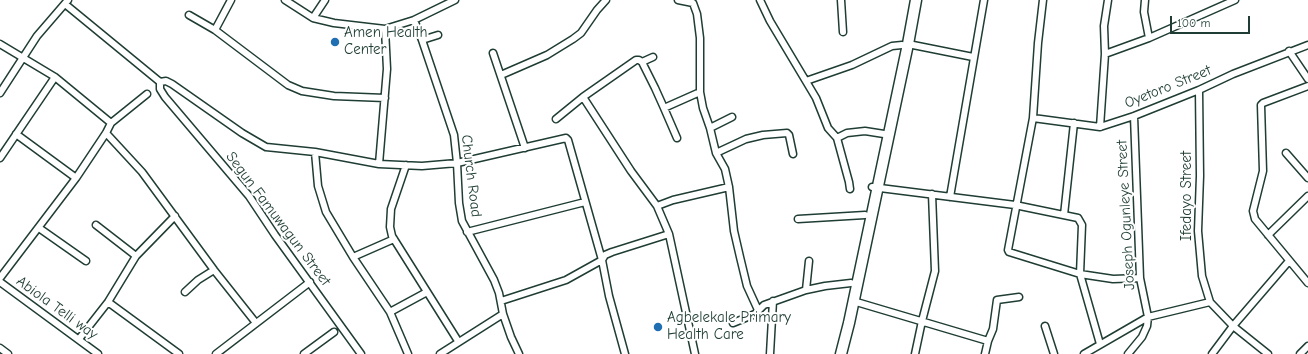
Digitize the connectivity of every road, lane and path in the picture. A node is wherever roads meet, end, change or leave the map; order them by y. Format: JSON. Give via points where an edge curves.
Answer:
{"nodes":[{"id":1,"x":231,"y":0,"type":"edge"},
{"id":2,"x":285,"y":0,"type":"edge"},
{"id":3,"x":325,"y":0,"type":"edge"},
{"id":4,"x":455,"y":0,"type":"edge"},
{"id":5,"x":606,"y":0,"type":"edge"},
{"id":6,"x":678,"y":0,"type":"edge"},
{"id":7,"x":760,"y":0,"type":"edge"},
{"id":8,"x":841,"y":0,"type":"edge"},
{"id":9,"x":910,"y":0,"type":"edge"},
{"id":10,"x":916,"y":0,"type":"edge"},
{"id":11,"x":984,"y":0,"type":"edge"},
{"id":12,"x":1043,"y":0,"type":"edge"},
{"id":13,"x":1108,"y":0,"type":"edge"},
{"id":14,"x":1145,"y":0,"type":"edge"},
{"id":15,"x":1235,"y":0,"type":"edge"},
{"id":16,"x":696,"y":1,"type":"edge"},
{"id":17,"x":66,"y":2,"type":"edge"},
{"id":18,"x":189,"y":15,"type":"dead end"},
{"id":19,"x":312,"y":18,"type":"junction"},
{"id":20,"x":414,"y":20,"type":"junction"},
{"id":21,"x":385,"y":29,"type":"junction"},
{"id":22,"x":214,"y":30,"type":"junction"},
{"id":23,"x":843,"y":32,"type":"dead end"},
{"id":24,"x":438,"y":35,"type":"dead end"},
{"id":25,"x":1149,"y":38,"type":"junction"},
{"id":26,"x":422,"y":40,"type":"junction"},
{"id":27,"x":0,"y":44,"type":"edge"},
{"id":28,"x":1308,"y":44,"type":"edge"},
{"id":29,"x":905,"y":45,"type":"junction"},
{"id":30,"x":1289,"y":51,"type":"junction"},
{"id":31,"x":493,"y":53,"type":"dead end"},
{"id":32,"x":1105,"y":54,"type":"junction"},
{"id":33,"x":653,"y":57,"type":"dead end"},
{"id":34,"x":973,"y":57,"type":"junction"},
{"id":35,"x":23,"y":58,"type":"junction"},
{"id":36,"x":642,"y":62,"type":"junction"},
{"id":37,"x":501,"y":75,"type":"junction"},
{"id":38,"x":55,"y":78,"type":"junction"},
{"id":39,"x":1308,"y":79,"type":"edge"},
{"id":40,"x":806,"y":81,"type":"junction"},
{"id":41,"x":160,"y":82,"type":"junction"},
{"id":42,"x":1308,"y":86,"type":"edge"},
{"id":43,"x":1199,"y":90,"type":"junction"},
{"id":44,"x":700,"y":92,"type":"junction"},
{"id":45,"x":0,"y":93,"type":"edge"},
{"id":46,"x":147,"y":94,"type":"dead end"},
{"id":47,"x":583,"y":97,"type":"junction"},
{"id":48,"x":385,"y":98,"type":"junction"},
{"id":49,"x":664,"y":108,"type":"junction"},
{"id":50,"x":1134,"y":116,"type":"junction"},
{"id":51,"x":732,"y":117,"type":"dead end"},
{"id":52,"x":1033,"y":118,"type":"junction"},
{"id":53,"x":556,"y":119,"type":"dead end"},
{"id":54,"x":111,"y":123,"type":"junction"},
{"id":55,"x":1074,"y":123,"type":"junction"},
{"id":56,"x":1100,"y":127,"type":"junction"},
{"id":57,"x":710,"y":128,"type":"junction"},
{"id":58,"x":16,"y":134,"type":"junction"},
{"id":59,"x":106,"y":134,"type":"junction"},
{"id":60,"x":884,"y":134,"type":"junction"},
{"id":61,"x":678,"y":138,"type":"dead end"},
{"id":62,"x":837,"y":138,"type":"junction"},
{"id":63,"x":525,"y":148,"type":"junction"},
{"id":64,"x":315,"y":152,"type":"junction"},
{"id":65,"x":716,"y":153,"type":"junction"},
{"id":66,"x":1286,"y":153,"type":"dead end"},
{"id":67,"x":793,"y":154,"type":"dead end"},
{"id":68,"x":0,"y":158,"type":"edge"},
{"id":69,"x":458,"y":163,"type":"junction"},
{"id":70,"x":379,"y":164,"type":"junction"},
{"id":71,"x":406,"y":166,"type":"junction"},
{"id":72,"x":76,"y":178,"type":"junction"},
{"id":73,"x":1308,"y":178,"type":"edge"},
{"id":74,"x":729,"y":187,"type":"junction"},
{"id":75,"x":875,"y":187,"type":"junction"},
{"id":76,"x":850,"y":189,"type":"dead end"},
{"id":77,"x":932,"y":194,"type":"junction"},
{"id":78,"x":1308,"y":196,"type":"edge"},
{"id":79,"x":950,"y":197,"type":"junction"},
{"id":80,"x":585,"y":202,"type":"junction"},
{"id":81,"x":1015,"y":205,"type":"junction"},
{"id":82,"x":657,"y":206,"type":"junction"},
{"id":83,"x":865,"y":215,"type":"junction"},
{"id":84,"x":1064,"y":215,"type":"junction"},
{"id":85,"x":175,"y":216,"type":"junction"},
{"id":86,"x":798,"y":219,"type":"dead end"},
{"id":87,"x":96,"y":225,"type":"dead end"},
{"id":88,"x":39,"y":228,"type":"junction"},
{"id":89,"x":467,"y":232,"type":"junction"},
{"id":90,"x":669,"y":234,"type":"junction"},
{"id":91,"x":1268,"y":235,"type":"junction"},
{"id":92,"x":394,"y":240,"type":"junction"},
{"id":93,"x":136,"y":256,"type":"junction"},
{"id":94,"x":353,"y":257,"type":"junction"},
{"id":95,"x":602,"y":260,"type":"junction"},
{"id":96,"x":86,"y":261,"type":"dead end"},
{"id":97,"x":809,"y":261,"type":"dead end"},
{"id":98,"x":1289,"y":261,"type":"junction"},
{"id":99,"x":214,"y":270,"type":"junction"},
{"id":100,"x":1080,"y":274,"type":"junction"},
{"id":101,"x":0,"y":278,"type":"edge"},
{"id":102,"x":1140,"y":278,"type":"junction"},
{"id":103,"x":0,"y":282,"type":"edge"},
{"id":104,"x":310,"y":282,"type":"junction"},
{"id":105,"x":850,"y":283,"type":"junction"},
{"id":106,"x":1308,"y":283,"type":"edge"},
{"id":107,"x":806,"y":290,"type":"junction"},
{"id":108,"x":185,"y":292,"type":"dead end"},
{"id":109,"x":427,"y":292,"type":"junction"},
{"id":110,"x":1019,"y":297,"type":"dead end"},
{"id":111,"x":501,"y":301,"type":"junction"},
{"id":112,"x":853,"y":301,"type":"junction"},
{"id":113,"x":108,"y":302,"type":"junction"},
{"id":114,"x":773,"y":302,"type":"junction"},
{"id":115,"x":1210,"y":302,"type":"junction"},
{"id":116,"x":758,"y":310,"type":"junction"},
{"id":117,"x":390,"y":312,"type":"junction"},
{"id":118,"x":503,"y":314,"type":"junction"},
{"id":119,"x":1148,"y":317,"type":"junction"},
{"id":120,"x":922,"y":321,"type":"junction"},
{"id":121,"x":256,"y":323,"type":"junction"},
{"id":122,"x":733,"y":323,"type":"dead end"},
{"id":123,"x":1045,"y":326,"type":"dead end"},
{"id":124,"x":1233,"y":326,"type":"junction"},
{"id":125,"x":334,"y":332,"type":"dead end"},
{"id":126,"x":79,"y":339,"type":"junction"},
{"id":127,"x":988,"y":341,"type":"junction"},
{"id":128,"x":458,"y":342,"type":"junction"},
{"id":129,"x":1100,"y":344,"type":"junction"},
{"id":130,"x":1308,"y":346,"type":"edge"},
{"id":131,"x":0,"y":348,"type":"edge"},
{"id":132,"x":8,"y":354,"type":"edge"},
{"id":133,"x":98,"y":354,"type":"edge"},
{"id":134,"x":178,"y":354,"type":"edge"},
{"id":135,"x":216,"y":354,"type":"edge"},
{"id":136,"x":304,"y":354,"type":"edge"},
{"id":137,"x":361,"y":354,"type":"edge"},
{"id":138,"x":408,"y":354,"type":"edge"},
{"id":139,"x":440,"y":354,"type":"edge"},
{"id":140,"x":519,"y":354,"type":"edge"},
{"id":141,"x":625,"y":354,"type":"edge"},
{"id":142,"x":695,"y":354,"type":"edge"},
{"id":143,"x":770,"y":354,"type":"edge"},
{"id":144,"x":836,"y":354,"type":"edge"},
{"id":145,"x":841,"y":354,"type":"edge"},
{"id":146,"x":915,"y":354,"type":"edge"},
{"id":147,"x":986,"y":354,"type":"edge"},
{"id":148,"x":1054,"y":354,"type":"edge"},
{"id":149,"x":1084,"y":354,"type":"edge"},
{"id":150,"x":1128,"y":354,"type":"edge"},
{"id":151,"x":1212,"y":354,"type":"edge"},
{"id":152,"x":1268,"y":354,"type":"edge"},
{"id":153,"x":1300,"y":354,"type":"edge"}],
"edges":[{"from":1,"to":22,"type":"street"},
{"from":2,"to":19,"type":"street"},
{"from":3,"to":19,"type":"street"},
{"from":4,"to":20,"type":"street"},
{"from":5,"to":37,"type":"street","via":[[581,33],[573,39],[547,55]]},
{"from":6,"to":16,"type":"street"},
{"from":7,"to":40,"type":"street"},
{"from":8,"to":23,"type":"street"},
{"from":9,"to":29,"type":"main road"},
{"from":10,"to":29,"type":"main road"},
{"from":11,"to":34,"type":"street"},
{"from":12,"to":52,"type":"street"},
{"from":13,"to":32,"type":"street","via":[[1104,26]]},
{"from":14,"to":25,"type":"street","via":[[1144,12]]},
{"from":15,"to":25,"type":"street"},
{"from":16,"to":44,"type":"street","via":[[700,38]]},
{"from":17,"to":35,"type":"street","via":[[37,36]]},
{"from":17,"to":41,"type":"street"},
{"from":18,"to":22,"type":"street"},
{"from":19,"to":21,"type":"street"},
{"from":20,"to":21,"type":"street"},
{"from":20,"to":26,"type":"street","name":"Church Road"},
{"from":21,"to":48,"type":"street"},
{"from":22,"to":48,"type":"street","via":[[288,85],[302,91],[334,96]]},
{"from":24,"to":26,"type":"street"},
{"from":25,"to":32,"type":"street"},
{"from":26,"to":69,"type":"street","name":"Church Road","via":[[454,135]]},
{"from":27,"to":35,"type":"street"},
{"from":28,"to":30,"type":"street","name":"Oyetoro Street"},
{"from":29,"to":34,"type":"street"},
{"from":29,"to":40,"type":"street","via":[[892,46],[852,65]]},
{"from":29,"to":60,"type":"main road"},
{"from":29,"to":75,"type":"main road"},
{"from":30,"to":39,"type":"street"},
{"from":30,"to":43,"type":"street","name":"Oyetoro Street"},
{"from":31,"to":37,"type":"street"},
{"from":32,"to":56,"type":"street"},
{"from":33,"to":36,"type":"street"},
{"from":34,"to":79,"type":"street"},
{"from":35,"to":38,"type":"street"},
{"from":35,"to":45,"type":"street"},
{"from":36,"to":47,"type":"street","via":[[636,60]]},
{"from":36,"to":49,"type":"street"},
{"from":37,"to":63,"type":"street"},
{"from":38,"to":54,"type":"street"},
{"from":38,"to":58,"type":"street"},
{"from":40,"to":62,"type":"street","via":[[828,128]]},
{"from":41,"to":64,"type":"street","via":[[172,84],[266,147]]},
{"from":41,"to":104,"type":"street","name":"Segun Famuwagun Street","via":[[160,89],[165,97],[249,196]]},
{"from":42,"to":91,"type":"street","via":[[1261,105],[1263,171],[1253,215]]},
{"from":43,"to":50,"type":"street","name":"Oyetoro Street"},
{"from":43,"to":115,"type":"street","name":"Ifedayo Street","via":[[1198,231],[1201,268]]},
{"from":44,"to":49,"type":"street"},
{"from":44,"to":57,"type":"street"},
{"from":46,"to":54,"type":"street"},
{"from":47,"to":53,"type":"street"},
{"from":47,"to":82,"type":"street"},
{"from":48,"to":70,"type":"street"},
{"from":49,"to":61,"type":"street"},
{"from":50,"to":56,"type":"street","name":"Oyetoro Street"},
{"from":50,"to":102,"type":"street","name":"Joseph Ogunleye Street"},
{"from":51,"to":57,"type":"street"},
{"from":52,"to":55,"type":"street","name":"Oyetoro Street"},
{"from":52,"to":81,"type":"street"},
{"from":54,"to":59,"type":"street"},
{"from":55,"to":56,"type":"street","name":"Oyetoro Street"},
{"from":55,"to":84,"type":"street"},
{"from":57,"to":65,"type":"street"},
{"from":58,"to":68,"type":"street"},
{"from":58,"to":72,"type":"street"},
{"from":59,"to":72,"type":"street"},
{"from":59,"to":85,"type":"street","via":[[142,172]]},
{"from":60,"to":62,"type":"street","via":[[865,131],[847,133]]},
{"from":60,"to":75,"type":"main road"},
{"from":62,"to":76,"type":"street"},
{"from":63,"to":69,"type":"street"},
{"from":63,"to":80,"type":"street","via":[[566,138]]},
{"from":64,"to":70,"type":"street"},
{"from":64,"to":94,"type":"street","via":[[318,186],[326,212]]},
{"from":65,"to":67,"type":"street","via":[[746,139],[787,133]]},
{"from":65,"to":74,"type":"street","via":[[725,169]]},
{"from":66,"to":73,"type":"street"},
{"from":69,"to":71,"type":"street"},
{"from":69,"to":89,"type":"street","name":"Church Road","via":[[460,214]]},
{"from":70,"to":71,"type":"street"},
{"from":71,"to":92,"type":"street","via":[[391,210],[390,227]]},
{"from":72,"to":88,"type":"street"},
{"from":74,"to":82,"type":"street"},
{"from":74,"to":116,"type":"street","via":[[740,257],[747,286]]},
{"from":75,"to":77,"type":"street"},
{"from":75,"to":83,"type":"main road"},
{"from":75,"to":112,"type":"main road"},
{"from":77,"to":79,"type":"street"},
{"from":77,"to":120,"type":"street","via":[[935,271]]},
{"from":78,"to":91,"type":"street"},
{"from":79,"to":81,"type":"street"},
{"from":80,"to":89,"type":"street"},
{"from":80,"to":95,"type":"street"},
{"from":81,"to":84,"type":"street"},
{"from":81,"to":100,"type":"street","via":[[1009,252]]},
{"from":82,"to":90,"type":"street"},
{"from":83,"to":86,"type":"street"},
{"from":83,"to":105,"type":"main road"},
{"from":84,"to":100,"type":"street","via":[[1078,218],[1082,225]]},
{"from":85,"to":93,"type":"street"},
{"from":85,"to":99,"type":"street"},
{"from":87,"to":93,"type":"street"},
{"from":88,"to":96,"type":"street"},
{"from":88,"to":101,"type":"street"},
{"from":89,"to":111,"type":"street","name":"Church Road","via":[[494,280]]},
{"from":90,"to":95,"type":"street","via":[[612,252]]},
{"from":90,"to":142,"type":"street"},
{"from":91,"to":98,"type":"street"},
{"from":92,"to":94,"type":"street"},
{"from":92,"to":109,"type":"street"},
{"from":93,"to":113,"type":"street"},
{"from":94,"to":117,"type":"street"},
{"from":95,"to":111,"type":"street","via":[[566,280]]},
{"from":95,"to":141,"type":"street"},
{"from":97,"to":107,"type":"street"},
{"from":98,"to":106,"type":"street"},
{"from":98,"to":124,"type":"street"},
{"from":99,"to":108,"type":"street"},
{"from":99,"to":121,"type":"street"},
{"from":100,"to":102,"type":"street","via":[[1113,279]]},
{"from":100,"to":129,"type":"street"},
{"from":102,"to":119,"type":"street","name":"Joseph Ogunleye Street"},
{"from":103,"to":126,"type":"street","name":"Abiola Telli way"},
{"from":104,"to":121,"type":"street"},
{"from":104,"to":137,"type":"street","name":"Segun Famuwagun Street"},
{"from":105,"to":107,"type":"street"},
{"from":105,"to":144,"type":"main road"},
{"from":107,"to":114,"type":"street"},
{"from":109,"to":117,"type":"street"},
{"from":109,"to":128,"type":"street"},
{"from":110,"to":127,"type":"street","via":[[997,300],[993,329]]},
{"from":111,"to":118,"type":"street","name":"Church Road"},
{"from":112,"to":120,"type":"street"},
{"from":112,"to":145,"type":"main road"},
{"from":113,"to":126,"type":"street"},
{"from":113,"to":134,"type":"street"},
{"from":114,"to":116,"type":"street"},
{"from":114,"to":143,"type":"street"},
{"from":115,"to":119,"type":"street"},
{"from":115,"to":124,"type":"street"},
{"from":116,"to":122,"type":"street"},
{"from":117,"to":138,"type":"street"},
{"from":118,"to":128,"type":"street"},
{"from":118,"to":140,"type":"street","name":"Church Road"},
{"from":119,"to":129,"type":"street"},
{"from":119,"to":150,"type":"street","name":"Joseph Ogunleye Street","via":[[1142,337]]},
{"from":120,"to":127,"type":"street"},
{"from":120,"to":146,"type":"street"},
{"from":121,"to":135,"type":"street"},
{"from":123,"to":148,"type":"street"},
{"from":124,"to":151,"type":"street"},
{"from":124,"to":152,"type":"street"},
{"from":125,"to":136,"type":"street"},
{"from":126,"to":133,"type":"street","name":"Abiola Telli way"},
{"from":127,"to":147,"type":"street"},
{"from":128,"to":139,"type":"street"},
{"from":129,"to":149,"type":"street"},
{"from":130,"to":153,"type":"street"},
{"from":131,"to":132,"type":"street"}]}
